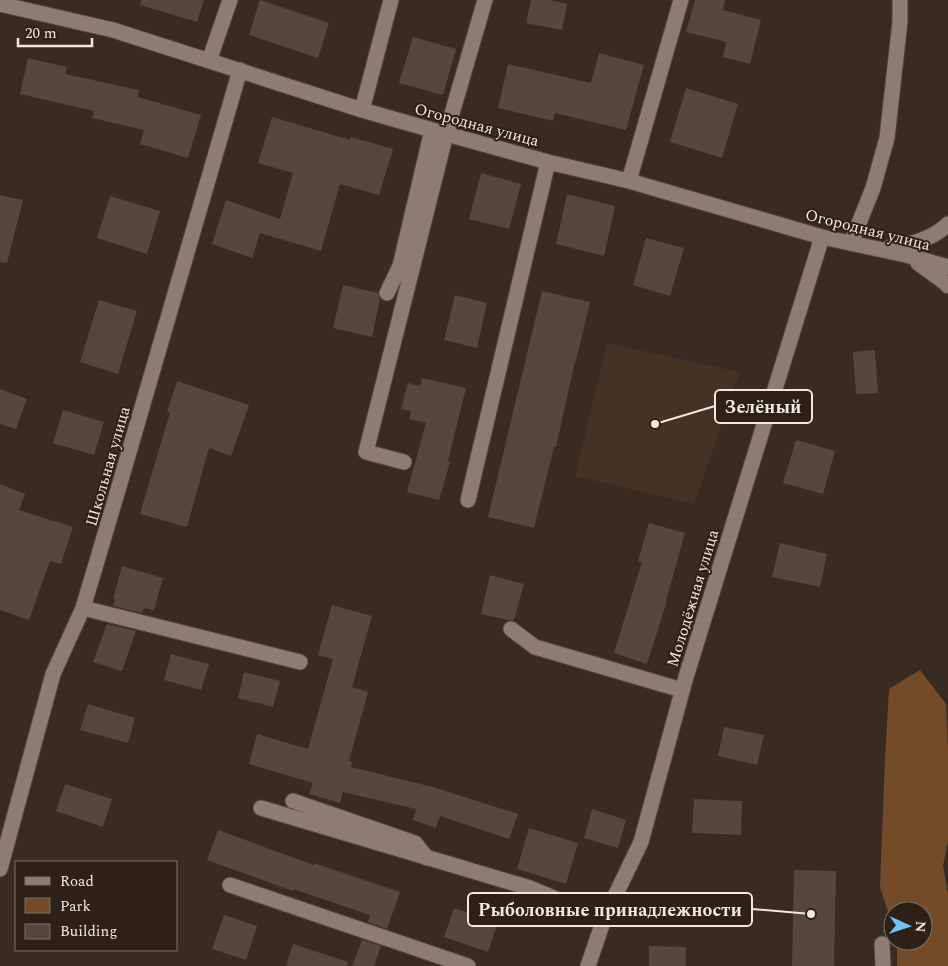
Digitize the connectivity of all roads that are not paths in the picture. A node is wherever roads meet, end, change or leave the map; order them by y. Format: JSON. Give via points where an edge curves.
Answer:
{"nodes":[{"id":1,"x":230,"y":0,"type":"edge"},
{"id":2,"x":391,"y":0,"type":"edge"},
{"id":3,"x":485,"y":0,"type":"edge"},
{"id":4,"x":681,"y":0,"type":"edge"},
{"id":5,"x":900,"y":0,"type":"edge"},
{"id":6,"x":0,"y":4,"type":"edge"},
{"id":7,"x":209,"y":61,"type":"junction"},
{"id":8,"x":240,"y":70,"type":"junction"},
{"id":9,"x":362,"y":110,"type":"junction"},
{"id":10,"x":439,"y":132,"type":"junction"},
{"id":11,"x":548,"y":162,"type":"junction"},
{"id":12,"x":629,"y":181,"type":"junction"},
{"id":13,"x":948,"y":224,"type":"edge"},
{"id":14,"x":822,"y":238,"type":"junction"},
{"id":15,"x":851,"y":243,"type":"junction"},
{"id":16,"x":872,"y":248,"type":"junction"},
{"id":17,"x":906,"y":255,"type":"junction"},
{"id":18,"x":948,"y":267,"type":"edge"},
{"id":19,"x":948,"y":286,"type":"edge"},
{"id":20,"x":387,"y":293,"type":"dead end"},
{"id":21,"x":404,"y":462,"type":"dead end"},
{"id":22,"x":468,"y":500,"type":"dead end"},
{"id":23,"x":83,"y":608,"type":"junction"},
{"id":24,"x":511,"y":629,"type":"dead end"},
{"id":25,"x":300,"y":662,"type":"dead end"},
{"id":26,"x":682,"y":690,"type":"junction"},
{"id":27,"x":293,"y":801,"type":"dead end"},
{"id":28,"x":260,"y":808,"type":"dead end"},
{"id":29,"x":426,"y":858,"type":"junction"},
{"id":30,"x":0,"y":869,"type":"edge"},
{"id":31,"x":230,"y":885,"type":"dead end"},
{"id":32,"x":604,"y":918,"type":"junction"},
{"id":33,"x":882,"y":944,"type":"dead end"},
{"id":34,"x":468,"y":966,"type":"edge"},
{"id":35,"x":588,"y":966,"type":"edge"},
{"id":36,"x":882,"y":966,"type":"edge"}],
"edges":[{"from":1,"to":7,"type":"street"},
{"from":2,"to":9,"type":"street"},
{"from":3,"to":10,"type":"street"},
{"from":4,"to":12,"type":"street"},
{"from":5,"to":15,"type":"street","via":[[887,138],[873,188]]},
{"from":6,"to":7,"type":"street","name":"Огородная улица","via":[[113,30]]},
{"from":7,"to":8,"type":"street","name":"Огородная улица"},
{"from":8,"to":9,"type":"street","name":"Огородная улица"},
{"from":8,"to":23,"type":"street","name":"Школьная улица"},
{"from":9,"to":10,"type":"street","name":"Огородная улица"},
{"from":10,"to":11,"type":"street","name":"Огородная улица"},
{"from":10,"to":20,"type":"street","via":[[400,266]]},
{"from":10,"to":21,"type":"street","via":[[366,452]]},
{"from":11,"to":12,"type":"street","name":"Огородная улица"},
{"from":11,"to":22,"type":"street"},
{"from":12,"to":14,"type":"street","name":"Огородная улица"},
{"from":13,"to":16,"type":"street","via":[[918,242]]},
{"from":14,"to":15,"type":"street","name":"Огородная улица"},
{"from":14,"to":26,"type":"street","name":"Молодёжная улица"},
{"from":15,"to":16,"type":"street","name":"Огородная улица"},
{"from":16,"to":17,"type":"street","name":"Огородная улица"},
{"from":17,"to":18,"type":"street","name":"Огородная улица"},
{"from":17,"to":19,"type":"street"},
{"from":23,"to":25,"type":"street"},
{"from":23,"to":30,"type":"street","name":"Школьная улица","via":[[54,674]]},
{"from":24,"to":26,"type":"street","via":[[536,647]]},
{"from":26,"to":32,"type":"street","name":"Молодёжная улица","via":[[640,842]]},
{"from":27,"to":29,"type":"street","via":[[415,843]]},
{"from":28,"to":29,"type":"street"},
{"from":29,"to":32,"type":"street","via":[[530,888]]},
{"from":31,"to":34,"type":"street"},
{"from":32,"to":35,"type":"street","name":"Молодёжная улица"},
{"from":33,"to":36,"type":"street"}]}
